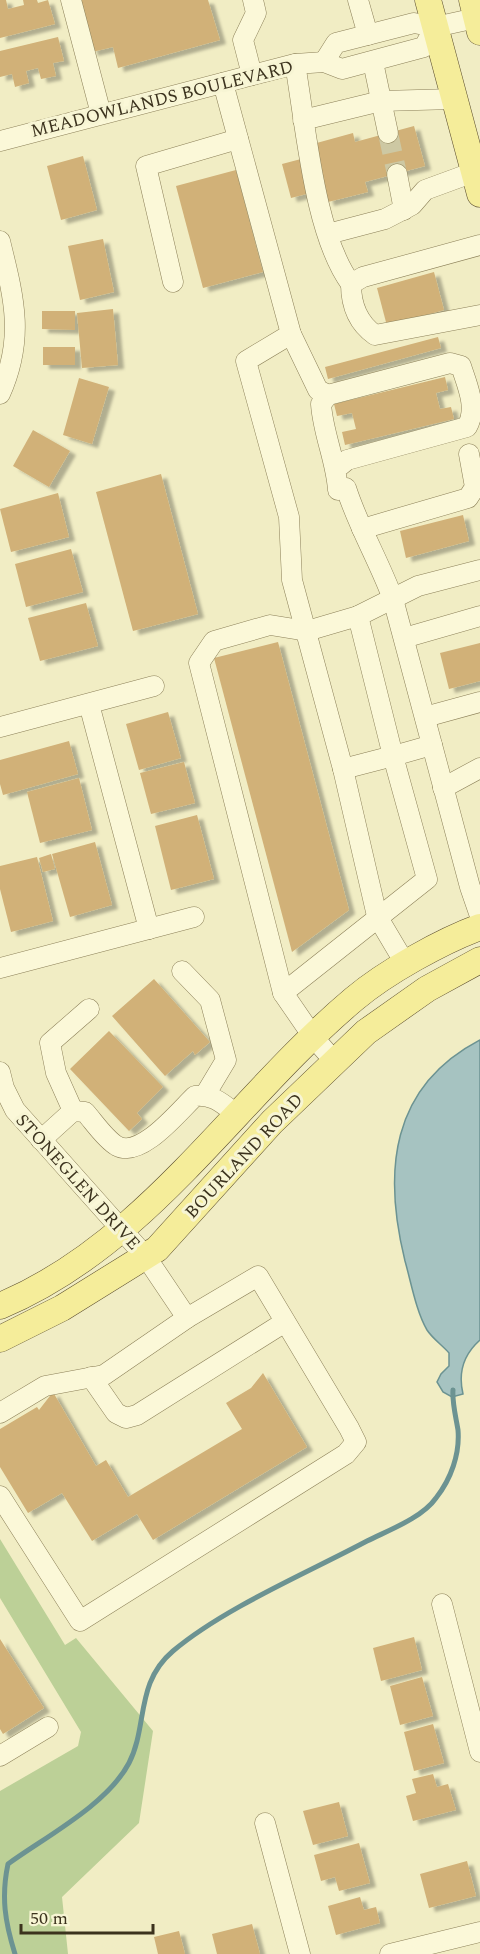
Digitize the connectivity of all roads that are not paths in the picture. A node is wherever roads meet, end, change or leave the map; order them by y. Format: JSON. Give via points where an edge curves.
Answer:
{"nodes":[{"id":1,"x":71,"y":0,"type":"edge"},
{"id":2,"x":253,"y":0,"type":"edge"},
{"id":3,"x":358,"y":0,"type":"edge"},
{"id":4,"x":428,"y":0,"type":"edge"},
{"id":5,"x":476,"y":17,"type":"edge"},
{"id":6,"x":435,"y":27,"type":"junction"},
{"id":7,"x":368,"y":35,"type":"junction"},
{"id":8,"x":324,"y":62,"type":"junction"},
{"id":9,"x":373,"y":62,"type":"junction"},
{"id":10,"x":295,"y":64,"type":"junction"},
{"id":11,"x":252,"y":75,"type":"junction"},
{"id":12,"x":223,"y":82,"type":"junction"},
{"id":13,"x":454,"y":99,"type":"junction"},
{"id":14,"x":381,"y":101,"type":"junction"},
{"id":15,"x":101,"y":114,"type":"junction"},
{"id":16,"x":303,"y":120,"type":"junction"},
{"id":17,"x":388,"y":133,"type":"tunnel mouth"},
{"id":18,"x":238,"y":139,"type":"junction"},
{"id":19,"x":0,"y":141,"type":"edge"},
{"id":20,"x":397,"y":174,"type":"tunnel mouth"},
{"id":21,"x":477,"y":183,"type":"edge"},
{"id":22,"x":404,"y":210,"type":"junction"},
{"id":23,"x":328,"y":234,"type":"junction"},
{"id":24,"x":0,"y":241,"type":"edge"},
{"id":25,"x":480,"y":245,"type":"edge"},
{"id":26,"x":173,"y":282,"type":"dead end"},
{"id":27,"x":351,"y":284,"type":"junction"},
{"id":28,"x":480,"y":315,"type":"edge"},
{"id":29,"x":291,"y":334,"type":"junction"},
{"id":30,"x":0,"y":394,"type":"edge"},
{"id":31,"x":328,"y":395,"type":"junction"},
{"id":32,"x":472,"y":418,"type":"junction"},
{"id":33,"x":474,"y":452,"type":"edge"},
{"id":34,"x":336,"y":469,"type":"junction"},
{"id":35,"x":362,"y":528,"type":"junction"},
{"id":36,"x":480,"y":570,"type":"edge"},
{"id":37,"x":393,"y":598,"type":"junction"},
{"id":38,"x":358,"y":616,"type":"junction"},
{"id":39,"x":480,"y":616,"type":"edge"},
{"id":40,"x":307,"y":631,"type":"junction"},
{"id":41,"x":404,"y":638,"type":"junction"},
{"id":42,"x":154,"y":686,"type":"dead end"},
{"id":43,"x":480,"y":702,"type":"edge"},
{"id":44,"x":89,"y":704,"type":"junction"},
{"id":45,"x":425,"y":717,"type":"junction"},
{"id":46,"x":0,"y":727,"type":"edge"},
{"id":47,"x":432,"y":745,"type":"junction"},
{"id":48,"x":393,"y":756,"type":"junction"},
{"id":49,"x":480,"y":768,"type":"edge"},
{"id":50,"x":343,"y":769,"type":"junction"},
{"id":51,"x":444,"y":788,"type":"junction"},
{"id":52,"x":472,"y":863,"type":"edge"},
{"id":53,"x":377,"y":916,"type":"junction"},
{"id":54,"x":480,"y":916,"type":"edge"},
{"id":55,"x":194,"y":917,"type":"dead end"},
{"id":56,"x":480,"y":927,"type":"edge"},
{"id":57,"x":149,"y":929,"type":"junction"},
{"id":58,"x":480,"y":960,"type":"edge"},
{"id":59,"x":406,"y":965,"type":"junction"},
{"id":60,"x":0,"y":968,"type":"edge"},
{"id":61,"x":182,"y":971,"type":"dead end"},
{"id":62,"x":283,"y":993,"type":"junction"},
{"id":63,"x":89,"y":1009,"type":"dead end"},
{"id":64,"x":314,"y":1038,"type":"junction"},
{"id":65,"x":335,"y":1062,"type":"junction"},
{"id":66,"x":0,"y":1072,"type":"edge"},
{"id":67,"x":205,"y":1095,"type":"junction"},
{"id":68,"x":73,"y":1111,"type":"junction"},
{"id":69,"x":236,"y":1114,"type":"junction"},
{"id":70,"x":41,"y":1140,"type":"junction"},
{"id":71,"x":120,"y":1231,"type":"junction"},
{"id":72,"x":146,"y":1257,"type":"junction"},
{"id":73,"x":0,"y":1306,"type":"edge"},
{"id":74,"x":187,"y":1318,"type":"junction"},
{"id":75,"x":285,"y":1322,"type":"junction"},
{"id":76,"x":0,"y":1339,"type":"edge"},
{"id":77,"x":91,"y":1377,"type":"junction"},
{"id":78,"x":0,"y":1413,"type":"edge"},
{"id":79,"x":0,"y":1496,"type":"edge"},
{"id":80,"x":442,"y":1604,"type":"dead end"},
{"id":81,"x":48,"y":1727,"type":"dead end"},
{"id":82,"x":480,"y":1752,"type":"edge"},
{"id":83,"x":0,"y":1756,"type":"edge"},
{"id":84,"x":265,"y":1823,"type":"dead end"},
{"id":85,"x":480,"y":1932,"type":"edge"},
{"id":86,"x":300,"y":1954,"type":"edge"},
{"id":87,"x":390,"y":1954,"type":"edge"}],
"edges":[{"from":1,"to":15,"type":"street"},
{"from":2,"to":11,"type":"street","via":[[256,13],[243,40]]},
{"from":3,"to":7,"type":"street"},
{"from":4,"to":6,"type":"main road"},
{"from":5,"to":6,"type":"street"},
{"from":6,"to":7,"type":"street","via":[[414,23]]},
{"from":6,"to":9,"type":"street","name":"MEADOWLANDS BOULEVARD","via":[[424,47]]},
{"from":6,"to":13,"type":"main road"},
{"from":7,"to":8,"type":"street","via":[[336,44]]},
{"from":8,"to":9,"type":"street","name":"MEADOWLANDS BOULEVARD","via":[[342,69]]},
{"from":8,"to":10,"type":"street","name":"MEADOWLANDS BOULEVARD"},
{"from":9,"to":14,"type":"street"},
{"from":10,"to":11,"type":"street","name":"MEADOWLANDS BOULEVARD"},
{"from":10,"to":16,"type":"street"},
{"from":11,"to":12,"type":"street","name":"MEADOWLANDS BOULEVARD"},
{"from":12,"to":15,"type":"street","name":"MEADOWLANDS BOULEVARD"},
{"from":12,"to":18,"type":"street"},
{"from":13,"to":14,"type":"street"},
{"from":13,"to":21,"type":"main road"},
{"from":14,"to":16,"type":"street"},
{"from":14,"to":17,"type":"street"},
{"from":15,"to":19,"type":"street","name":"MEADOWLANDS BOULEVARD"},
{"from":16,"to":23,"type":"street"},
{"from":18,"to":26,"type":"street","via":[[146,166]]},
{"from":18,"to":29,"type":"street"},
{"from":20,"to":22,"type":"street"},
{"from":21,"to":22,"type":"street","via":[[425,190]]},
{"from":22,"to":23,"type":"street"},
{"from":23,"to":27,"type":"street","via":[[339,267]]},
{"from":24,"to":30,"type":"street","via":[[14,296],[17,327],[11,363]]},
{"from":25,"to":27,"type":"street","via":[[363,277]]},
{"from":27,"to":28,"type":"street","via":[[357,316],[375,335]]},
{"from":29,"to":31,"type":"street","via":[[318,390]]},
{"from":29,"to":40,"type":"street","via":[[246,361],[290,517],[292,580]]},
{"from":31,"to":32,"type":"street","via":[[450,363],[461,366]]},
{"from":31,"to":34,"type":"street","via":[[321,404],[322,428]]},
{"from":32,"to":33,"type":"street"},
{"from":32,"to":34,"type":"street","via":[[467,427],[457,432],[346,460]]},
{"from":33,"to":35,"type":"street","via":[[476,487],[468,498]]},
{"from":34,"to":35,"type":"street"},
{"from":35,"to":37,"type":"street"},
{"from":36,"to":37,"type":"street","via":[[418,586]]},
{"from":37,"to":38,"type":"street"},
{"from":37,"to":41,"type":"street"},
{"from":38,"to":40,"type":"street"},
{"from":38,"to":48,"type":"street"},
{"from":39,"to":41,"type":"street"},
{"from":40,"to":50,"type":"street"},
{"from":40,"to":62,"type":"street","via":[[270,625],[214,641],[199,663]]},
{"from":41,"to":45,"type":"street"},
{"from":42,"to":44,"type":"street"},
{"from":43,"to":45,"type":"street"},
{"from":44,"to":46,"type":"street"},
{"from":44,"to":57,"type":"street"},
{"from":45,"to":47,"type":"street"},
{"from":47,"to":48,"type":"street"},
{"from":47,"to":51,"type":"street"},
{"from":48,"to":50,"type":"street"},
{"from":48,"to":53,"type":"street","via":[[427,879]]},
{"from":49,"to":51,"type":"street"},
{"from":50,"to":53,"type":"street"},
{"from":51,"to":52,"type":"street"},
{"from":52,"to":54,"type":"street"},
{"from":53,"to":59,"type":"street"},
{"from":53,"to":62,"type":"street"},
{"from":55,"to":57,"type":"street"},
{"from":56,"to":59,"type":"main road","name":"BOURLAND ROAD"},
{"from":57,"to":60,"type":"street"},
{"from":58,"to":65,"type":"main road","name":"BOURLAND ROAD","via":[[427,989],[366,1032]]},
{"from":59,"to":64,"type":"main road","name":"BOURLAND ROAD","via":[[355,998]]},
{"from":61,"to":67,"type":"street","via":[[210,1000],[226,1060]]},
{"from":62,"to":64,"type":"street"},
{"from":63,"to":68,"type":"street","via":[[50,1043],[56,1073]]},
{"from":64,"to":65,"type":"street"},
{"from":64,"to":69,"type":"main road","name":"BOURLAND ROAD"},
{"from":65,"to":72,"type":"main road","name":"BOURLAND ROAD","via":[[272,1122]]},
{"from":66,"to":70,"type":"street","name":"STONEGLEN DRIVE","via":[[12,1105]]},
{"from":67,"to":68,"type":"street","via":[[195,1096],[146,1143],[129,1148],[117,1146],[84,1112]]},
{"from":67,"to":69,"type":"street"},
{"from":68,"to":70,"type":"street"},
{"from":69,"to":71,"type":"main road","name":"BOURLAND ROAD","via":[[165,1191]]},
{"from":70,"to":71,"type":"street","name":"STONEGLEN DRIVE"},
{"from":71,"to":72,"type":"street","name":"STONEGLEN DRIVE"},
{"from":71,"to":73,"type":"main road","name":"BOURLAND ROAD","via":[[68,1270]]},
{"from":72,"to":74,"type":"street","name":"STONEGLEN DRIVE"},
{"from":72,"to":76,"type":"main road","name":"BOURLAND ROAD","via":[[33,1324]]},
{"from":74,"to":75,"type":"street","via":[[258,1276]]},
{"from":74,"to":77,"type":"street","via":[[104,1375]]},
{"from":75,"to":77,"type":"street","via":[[137,1415],[126,1418],[116,1413]]},
{"from":75,"to":79,"type":"street","via":[[356,1442],[346,1454],[80,1621]]},
{"from":77,"to":78,"type":"street","via":[[45,1386]]},
{"from":80,"to":82,"type":"street"},
{"from":81,"to":83,"type":"street"},
{"from":84,"to":86,"type":"street"},
{"from":85,"to":87,"type":"street"}]}
